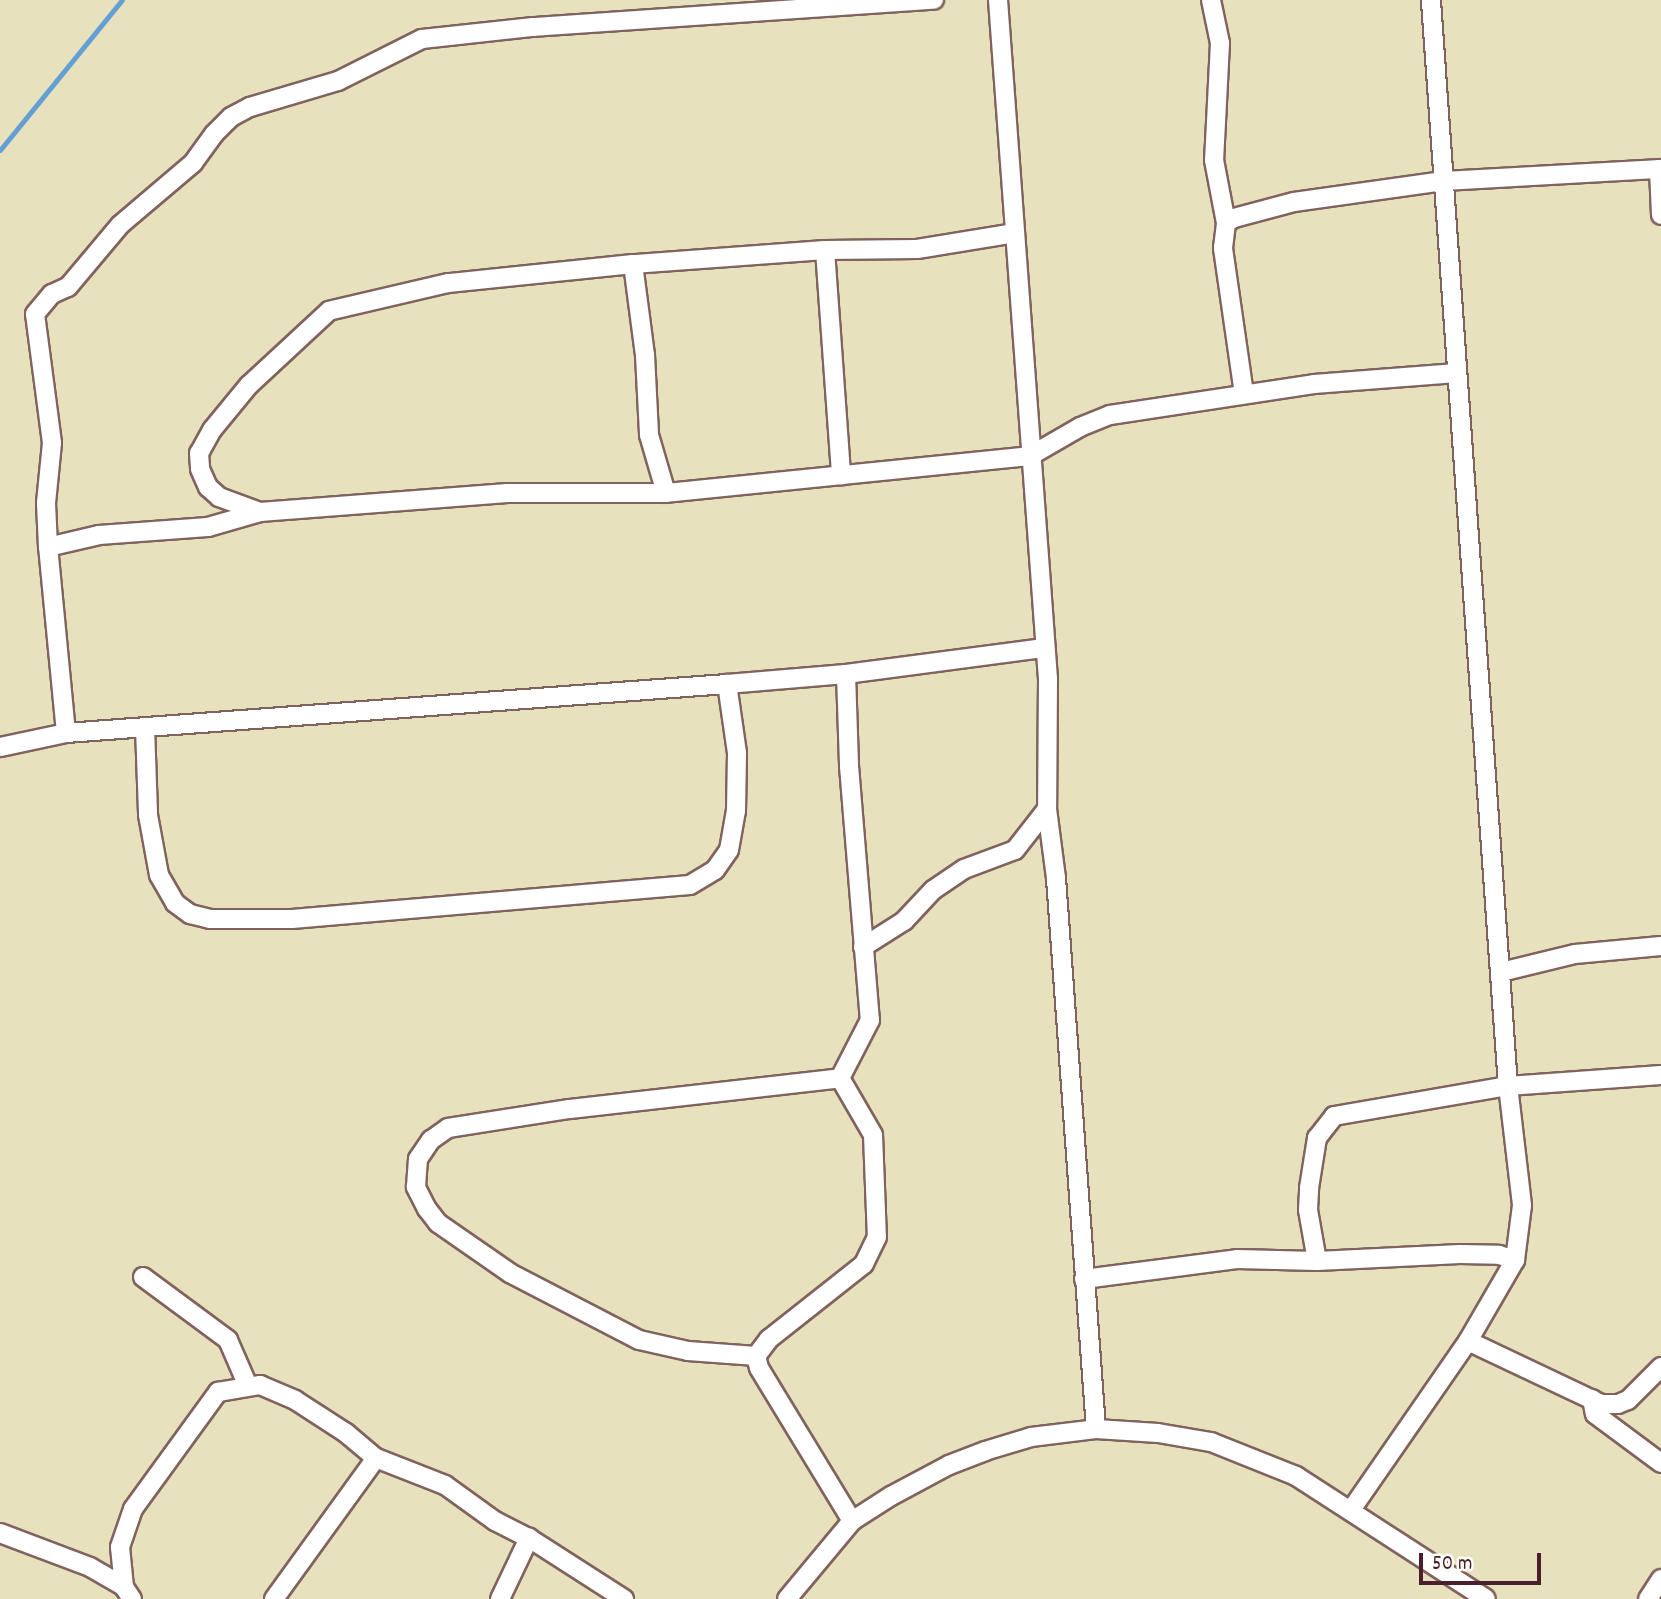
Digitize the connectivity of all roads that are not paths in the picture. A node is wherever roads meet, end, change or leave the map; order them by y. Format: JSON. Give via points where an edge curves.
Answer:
{"nodes":[{"id":1,"x":934,"y":0,"type":"edge"},
{"id":2,"x":998,"y":0,"type":"edge"},
{"id":3,"x":1211,"y":0,"type":"edge"},
{"id":4,"x":1431,"y":0,"type":"edge"},
{"id":5,"x":1660,"y":169,"type":"edge"},
{"id":6,"x":1444,"y":181,"type":"junction"},
{"id":7,"x":1661,"y":215,"type":"edge"},
{"id":8,"x":1226,"y":223,"type":"junction"},
{"id":9,"x":1015,"y":233,"type":"junction"},
{"id":10,"x":825,"y":250,"type":"junction"},
{"id":11,"x":633,"y":264,"type":"junction"},
{"id":12,"x":1457,"y":373,"type":"junction"},
{"id":13,"x":1244,"y":394,"type":"junction"},
{"id":14,"x":1030,"y":456,"type":"junction"},
{"id":15,"x":841,"y":475,"type":"junction"},
{"id":16,"x":666,"y":493,"type":"junction"},
{"id":17,"x":260,"y":512,"type":"junction"},
{"id":18,"x":48,"y":547,"type":"junction"},
{"id":19,"x":1044,"y":648,"type":"junction"},
{"id":20,"x":846,"y":674,"type":"junction"},
{"id":21,"x":727,"y":684,"type":"junction"},
{"id":22,"x":145,"y":727,"type":"junction"},
{"id":23,"x":66,"y":733,"type":"junction"},
{"id":24,"x":0,"y":747,"type":"edge"},
{"id":25,"x":1047,"y":809,"type":"junction"},
{"id":26,"x":1661,"y":946,"type":"edge"},
{"id":27,"x":863,"y":947,"type":"junction"},
{"id":28,"x":1501,"y":972,"type":"junction"},
{"id":29,"x":1661,"y":1075,"type":"edge"},
{"id":30,"x":840,"y":1078,"type":"junction"},
{"id":31,"x":1508,"y":1086,"type":"junction"},
{"id":32,"x":1515,"y":1260,"type":"junction"},
{"id":33,"x":1317,"y":1261,"type":"junction"},
{"id":34,"x":143,"y":1277,"type":"dead end"},
{"id":35,"x":1084,"y":1279,"type":"junction"},
{"id":36,"x":1468,"y":1341,"type":"junction"},
{"id":37,"x":756,"y":1356,"type":"junction"},
{"id":38,"x":1661,"y":1367,"type":"edge"},
{"id":39,"x":247,"y":1386,"type":"junction"},
{"id":40,"x":1592,"y":1399,"type":"junction"},
{"id":41,"x":1096,"y":1429,"type":"junction"},
{"id":42,"x":376,"y":1458,"type":"junction"},
{"id":43,"x":1661,"y":1463,"type":"edge"},
{"id":44,"x":1351,"y":1510,"type":"junction"},
{"id":45,"x":852,"y":1521,"type":"junction"},
{"id":46,"x":0,"y":1533,"type":"edge"},
{"id":47,"x":529,"y":1538,"type":"junction"},
{"id":48,"x":1661,"y":1578,"type":"edge"},
{"id":49,"x":128,"y":1593,"type":"edge"},
{"id":50,"x":274,"y":1599,"type":"edge"},
{"id":51,"x":500,"y":1599,"type":"edge"},
{"id":52,"x":624,"y":1599,"type":"edge"},
{"id":53,"x":787,"y":1599,"type":"edge"},
{"id":54,"x":1486,"y":1599,"type":"edge"},
{"id":55,"x":1648,"y":1599,"type":"edge"}],
"edges":[{"from":1,"to":18,"type":"street","via":[[533,27],[422,39],[338,81],[231,117],[193,163],[120,226],[68,287],[52,295],[35,314],[52,443],[46,503]]},
{"from":2,"to":9,"type":"street"},
{"from":3,"to":8,"type":"street","via":[[1220,43],[1214,160]]},
{"from":4,"to":6,"type":"street"},
{"from":5,"to":6,"type":"street"},
{"from":5,"to":7,"type":"street"},
{"from":6,"to":8,"type":"street","via":[[1294,202]]},
{"from":6,"to":12,"type":"street"},
{"from":8,"to":13,"type":"street","via":[[1223,248]]},
{"from":9,"to":10,"type":"street","via":[[917,249]]},
{"from":9,"to":14,"type":"street"},
{"from":10,"to":11,"type":"street"},
{"from":10,"to":15,"type":"street"},
{"from":11,"to":16,"type":"street","via":[[649,435]]},
{"from":11,"to":17,"type":"street","via":[[448,283],[329,311],[248,385],[199,453],[208,487],[236,506]]},
{"from":12,"to":13,"type":"street"},
{"from":12,"to":28,"type":"street"},
{"from":13,"to":14,"type":"street","via":[[1110,415]]},
{"from":14,"to":15,"type":"street"},
{"from":14,"to":19,"type":"street"},
{"from":15,"to":16,"type":"street"},
{"from":16,"to":17,"type":"street","via":[[507,493]]},
{"from":17,"to":18,"type":"street","via":[[208,527],[99,535]]},
{"from":18,"to":23,"type":"street"},
{"from":19,"to":20,"type":"street"},
{"from":19,"to":25,"type":"street"},
{"from":20,"to":21,"type":"street"},
{"from":20,"to":27,"type":"street"},
{"from":21,"to":22,"type":"street"},
{"from":21,"to":22,"type":"street","via":[[737,753],[736,811],[729,850],[715,870],[690,885],[292,919],[210,919],[190,914],[175,903],[159,875],[148,816]]},
{"from":22,"to":23,"type":"street"},
{"from":23,"to":24,"type":"street"},
{"from":25,"to":27,"type":"street","via":[[1015,850],[964,869],[933,890],[904,921]]},
{"from":25,"to":35,"type":"street"},
{"from":26,"to":28,"type":"street","via":[[1575,954]]},
{"from":27,"to":30,"type":"street","via":[[870,1020]]},
{"from":28,"to":31,"type":"street"},
{"from":29,"to":31,"type":"street"},
{"from":30,"to":37,"type":"street","via":[[873,1135],[877,1237],[864,1264],[769,1339]]},
{"from":30,"to":37,"type":"street","via":[[448,1128],[431,1140],[418,1159],[416,1187],[438,1223],[510,1273],[639,1340],[688,1351]]},
{"from":31,"to":32,"type":"street","via":[[1522,1205]]},
{"from":31,"to":33,"type":"street","via":[[1334,1116],[1317,1138],[1309,1188]]},
{"from":32,"to":33,"type":"street","via":[[1460,1254]]},
{"from":32,"to":36,"type":"street"},
{"from":33,"to":35,"type":"street","via":[[1237,1259]]},
{"from":34,"to":39,"type":"street","via":[[228,1340]]},
{"from":35,"to":41,"type":"street"},
{"from":36,"to":40,"type":"street"},
{"from":36,"to":44,"type":"street"},
{"from":37,"to":45,"type":"street"},
{"from":38,"to":40,"type":"street","via":[[1629,1400],[1601,1404]]},
{"from":39,"to":42,"type":"street","via":[[260,1385],[295,1400]]},
{"from":39,"to":49,"type":"street","via":[[218,1392],[133,1508],[120,1547]]},
{"from":40,"to":43,"type":"street","via":[[1595,1414]]},
{"from":41,"to":44,"type":"street","via":[[1211,1442],[1296,1476]]},
{"from":41,"to":45,"type":"street","via":[[1031,1437],[985,1451],[937,1471]]},
{"from":42,"to":47,"type":"street","via":[[444,1485],[495,1521]]},
{"from":42,"to":50,"type":"street"},
{"from":44,"to":54,"type":"street"},
{"from":45,"to":53,"type":"street"},
{"from":46,"to":49,"type":"street","via":[[90,1567]]},
{"from":47,"to":51,"type":"street"},
{"from":47,"to":52,"type":"street"},
{"from":48,"to":55,"type":"street"}]}
